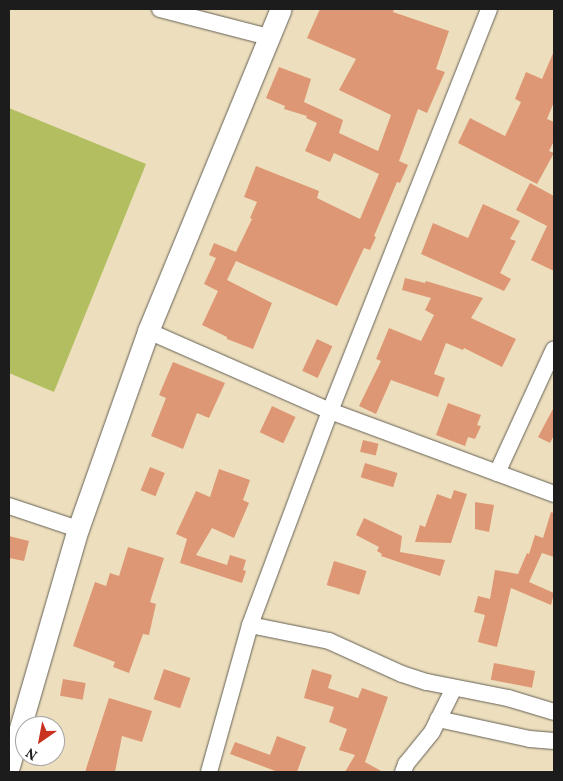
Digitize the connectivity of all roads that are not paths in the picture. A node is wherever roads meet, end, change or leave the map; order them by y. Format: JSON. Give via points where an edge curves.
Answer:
{"nodes":[{"id":1,"x":160,"y":9,"type":"edge"},
{"id":2,"x":280,"y":9,"type":"edge"},
{"id":3,"x":489,"y":9,"type":"edge"},
{"id":4,"x":268,"y":37,"type":"junction"},
{"id":5,"x":148,"y":331,"type":"junction"},
{"id":6,"x":554,"y":349,"type":"edge"},
{"id":7,"x":330,"y":411,"type":"junction"},
{"id":8,"x":497,"y":473,"type":"junction"},
{"id":9,"x":554,"y":494,"type":"edge"},
{"id":10,"x":9,"y":506,"type":"edge"},
{"id":11,"x":78,"y":529,"type":"junction"},
{"id":12,"x":250,"y":624,"type":"junction"},
{"id":13,"x":454,"y":688,"type":"junction"},
{"id":14,"x":554,"y":712,"type":"edge"},
{"id":15,"x":438,"y":719,"type":"junction"},
{"id":16,"x":554,"y":741,"type":"edge"},
{"id":17,"x":9,"y":766,"type":"edge"},
{"id":18,"x":209,"y":772,"type":"edge"},
{"id":19,"x":403,"y":772,"type":"edge"}],
"edges":[{"from":1,"to":4,"type":"street"},
{"from":2,"to":4,"type":"street"},
{"from":3,"to":7,"type":"street"},
{"from":4,"to":5,"type":"street"},
{"from":5,"to":7,"type":"street"},
{"from":5,"to":11,"type":"street"},
{"from":6,"to":8,"type":"street"},
{"from":7,"to":8,"type":"street"},
{"from":7,"to":12,"type":"street"},
{"from":8,"to":9,"type":"street"},
{"from":10,"to":11,"type":"street"},
{"from":11,"to":17,"type":"street"},
{"from":12,"to":13,"type":"street","via":[[329,640],[402,674]]},
{"from":12,"to":18,"type":"street"},
{"from":13,"to":14,"type":"street","via":[[508,698]]},
{"from":13,"to":15,"type":"street"},
{"from":15,"to":16,"type":"street","via":[[530,739]]},
{"from":15,"to":19,"type":"street"}]}
